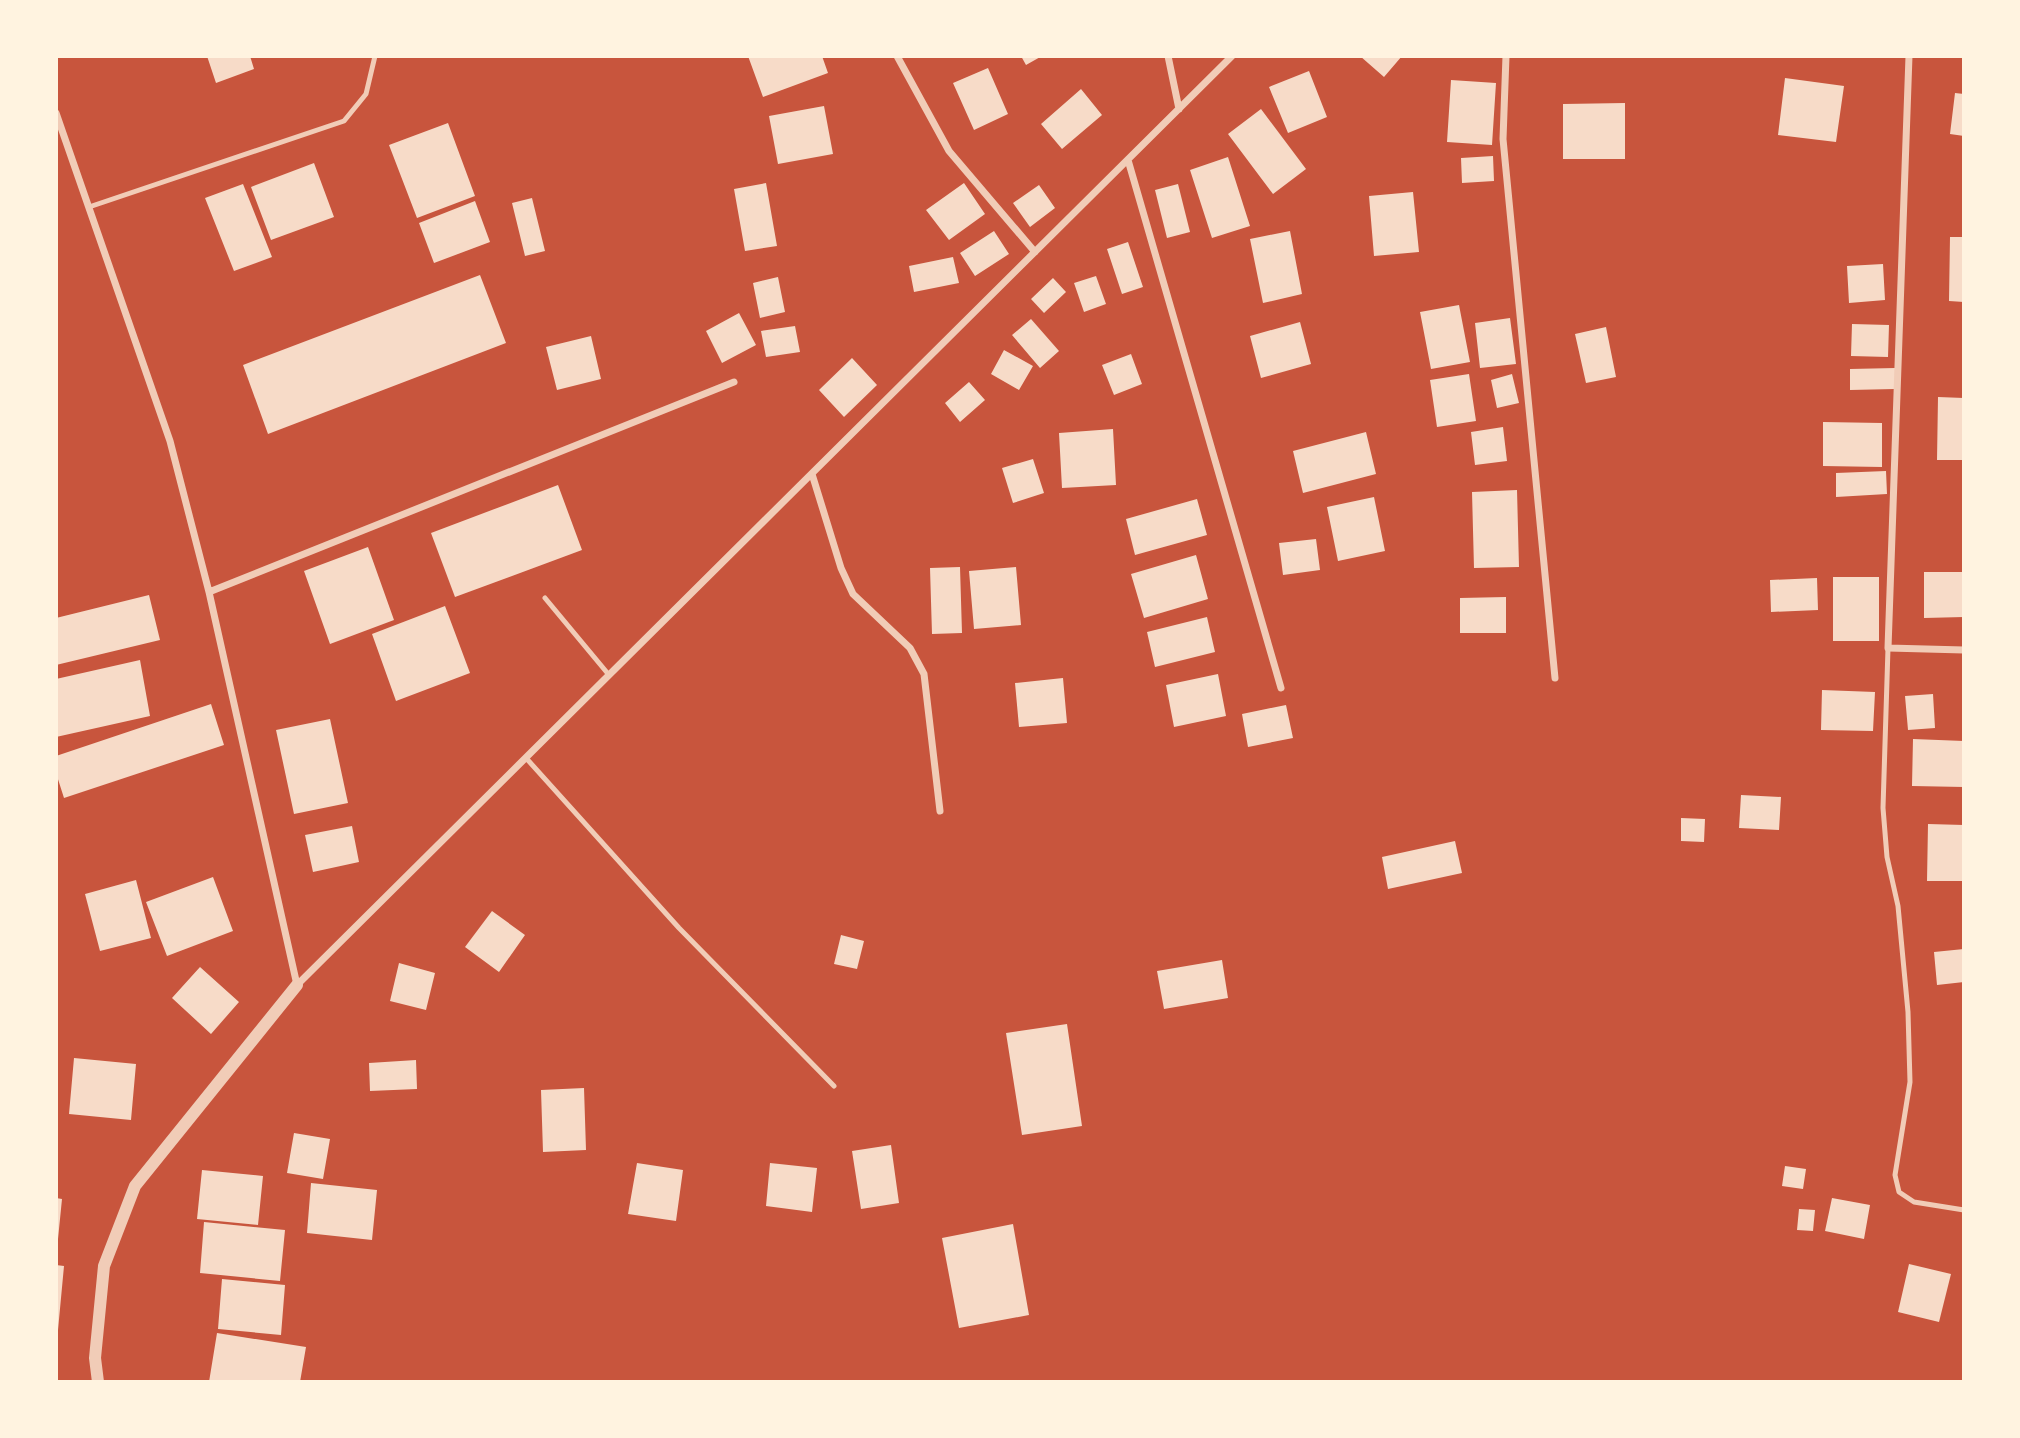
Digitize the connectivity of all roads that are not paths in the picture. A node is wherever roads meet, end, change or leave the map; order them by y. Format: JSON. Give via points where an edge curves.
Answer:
{"nodes":[{"id":1,"x":375,"y":56,"type":"edge"},
{"id":2,"x":897,"y":56,"type":"edge"},
{"id":3,"x":1168,"y":56,"type":"edge"},
{"id":4,"x":1232,"y":56,"type":"edge"},
{"id":5,"x":1506,"y":56,"type":"edge"},
{"id":6,"x":1909,"y":56,"type":"edge"},
{"id":7,"x":1179,"y":109,"type":"junction"},
{"id":8,"x":56,"y":113,"type":"edge"},
{"id":9,"x":1128,"y":160,"type":"junction"},
{"id":10,"x":89,"y":207,"type":"junction"},
{"id":11,"x":1035,"y":253,"type":"junction"},
{"id":12,"x":734,"y":382,"type":"dead end"},
{"id":13,"x":812,"y":474,"type":"junction"},
{"id":14,"x":209,"y":592,"type":"junction"},
{"id":15,"x":545,"y":598,"type":"dead end"},
{"id":16,"x":1888,"y":648,"type":"junction"},
{"id":17,"x":1964,"y":650,"type":"edge"},
{"id":18,"x":609,"y":675,"type":"junction"},
{"id":19,"x":1555,"y":678,"type":"dead end"},
{"id":20,"x":1282,"y":688,"type":"dead end"},
{"id":21,"x":526,"y":758,"type":"junction"},
{"id":22,"x":940,"y":811,"type":"dead end"},
{"id":23,"x":296,"y":985,"type":"junction"},
{"id":24,"x":834,"y":1086,"type":"dead end"},
{"id":25,"x":1964,"y":1210,"type":"edge"},
{"id":26,"x":98,"y":1382,"type":"edge"}],
"edges":[{"from":1,"to":10,"type":"lane","via":[[366,94],[344,121]]},
{"from":2,"to":11,"type":"street","via":[[950,151]]},
{"from":3,"to":7,"type":"street"},
{"from":4,"to":7,"type":"street"},
{"from":5,"to":19,"type":"street","via":[[1503,139]]},
{"from":6,"to":16,"type":"street"},
{"from":7,"to":9,"type":"street"},
{"from":8,"to":10,"type":"street"},
{"from":9,"to":11,"type":"street"},
{"from":9,"to":20,"type":"street"},
{"from":10,"to":14,"type":"street","via":[[170,441]]},
{"from":11,"to":13,"type":"street"},
{"from":12,"to":14,"type":"street"},
{"from":13,"to":18,"type":"street"},
{"from":13,"to":22,"type":"street","via":[[853,594],[910,648],[924,674]]},
{"from":14,"to":23,"type":"street"},
{"from":15,"to":18,"type":"lane"},
{"from":16,"to":17,"type":"street"},
{"from":16,"to":25,"type":"lane","via":[[1883,808],[1886,857],[1898,906],[1910,1082],[1895,1175],[1899,1192],[1914,1202]]},
{"from":18,"to":21,"type":"street"},
{"from":21,"to":23,"type":"street"},
{"from":21,"to":24,"type":"lane","via":[[680,928]]},
{"from":23,"to":26,"type":"street","via":[[135,1186],[104,1266],[95,1357]]}]}
